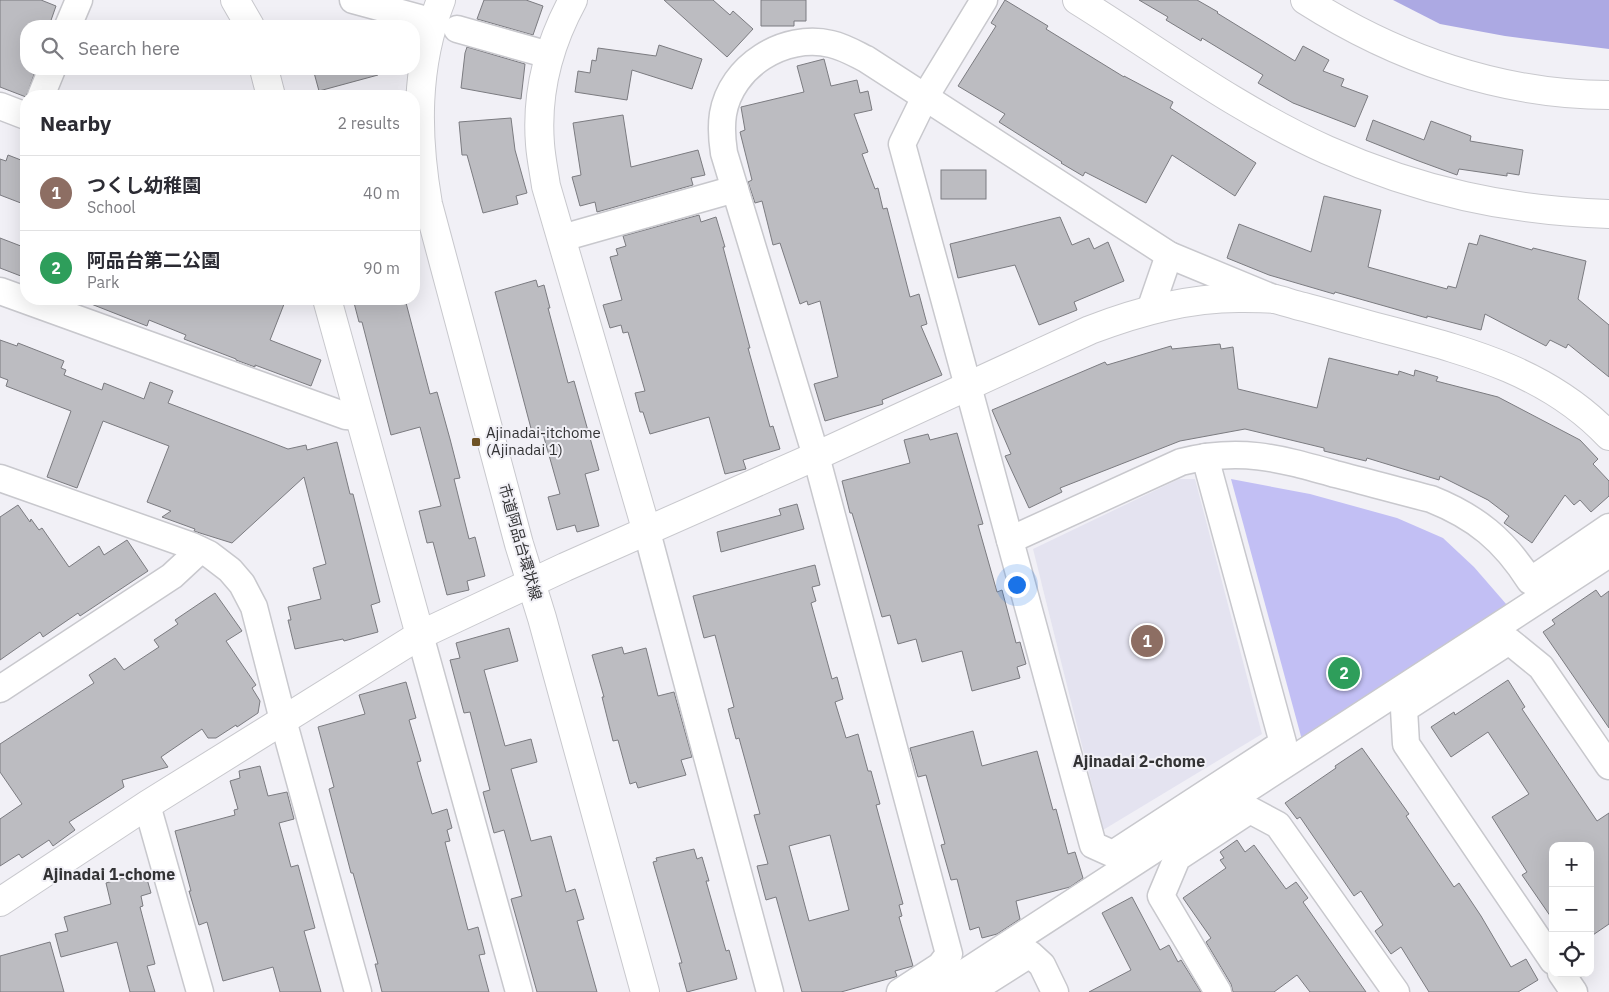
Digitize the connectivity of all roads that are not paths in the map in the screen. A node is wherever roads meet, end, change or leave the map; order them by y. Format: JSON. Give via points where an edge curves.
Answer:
{"nodes":[{"id":1,"x":79,"y":0,"type":"edge"},
{"id":2,"x":235,"y":0,"type":"edge"},
{"id":3,"x":353,"y":0,"type":"edge"},
{"id":4,"x":573,"y":0,"type":"edge"},
{"id":5,"x":984,"y":0,"type":"edge"},
{"id":6,"x":1077,"y":0,"type":"edge"},
{"id":7,"x":1305,"y":0,"type":"edge"},
{"id":8,"x":444,"y":17,"type":"edge"},
{"id":9,"x":71,"y":20,"type":"edge"},
{"id":10,"x":247,"y":20,"type":"edge"},
{"id":11,"x":549,"y":55,"type":"junction"},
{"id":12,"x":50,"y":75,"type":"edge"},
{"id":13,"x":266,"y":75,"type":"edge"},
{"id":14,"x":43,"y":90,"type":"edge"},
{"id":15,"x":270,"y":90,"type":"edge"},
{"id":16,"x":1609,"y":95,"type":"edge"},
{"id":17,"x":925,"y":97,"type":"junction"},
{"id":18,"x":0,"y":106,"type":"edge"},
{"id":19,"x":420,"y":106,"type":"edge"},
{"id":20,"x":20,"y":114,"type":"edge"},
{"id":21,"x":420,"y":145,"type":"edge"},
{"id":22,"x":735,"y":190,"type":"junction"},
{"id":23,"x":1609,"y":214,"type":"edge"},
{"id":24,"x":562,"y":238,"type":"junction"},
{"id":25,"x":1169,"y":255,"type":"junction"},
{"id":26,"x":0,"y":290,"type":"edge"},
{"id":27,"x":20,"y":297,"type":"edge"},
{"id":28,"x":1275,"y":299,"type":"junction"},
{"id":29,"x":41,"y":305,"type":"edge"},
{"id":30,"x":329,"y":305,"type":"edge"},
{"id":31,"x":1150,"y":310,"type":"junction"},
{"id":32,"x":968,"y":386,"type":"junction"},
{"id":33,"x":360,"y":418,"type":"junction"},
{"id":34,"x":1609,"y":436,"type":"edge"},
{"id":35,"x":816,"y":456,"type":"junction"},
{"id":36,"x":1206,"y":457,"type":"junction"},
{"id":37,"x":0,"y":478,"type":"edge"},
{"id":38,"x":1609,"y":527,"type":"edge"},
{"id":39,"x":647,"y":532,"type":"junction"},
{"id":40,"x":1010,"y":540,"type":"junction"},
{"id":41,"x":200,"y":550,"type":"junction"},
{"id":42,"x":1609,"y":554,"type":"edge"},
{"id":43,"x":531,"y":583,"type":"junction"},
{"id":44,"x":420,"y":635,"type":"junction"},
{"id":45,"x":0,"y":689,"type":"edge"},
{"id":46,"x":283,"y":720,"type":"junction"},
{"id":47,"x":1609,"y":766,"type":"edge"},
{"id":48,"x":147,"y":805,"type":"junction"},
{"id":49,"x":0,"y":902,"type":"edge"},
{"id":50,"x":1549,"y":955,"type":"edge"},
{"id":51,"x":1564,"y":977,"type":"edge"},
{"id":52,"x":200,"y":992,"type":"edge"},
{"id":53,"x":358,"y":992,"type":"edge"},
{"id":54,"x":519,"y":992,"type":"edge"},
{"id":55,"x":645,"y":992,"type":"edge"},
{"id":56,"x":770,"y":992,"type":"edge"},
{"id":57,"x":900,"y":992,"type":"edge"},
{"id":58,"x":935,"y":992,"type":"edge"},
{"id":59,"x":970,"y":992,"type":"edge"},
{"id":60,"x":1055,"y":992,"type":"edge"},
{"id":61,"x":1218,"y":992,"type":"edge"},
{"id":62,"x":1396,"y":992,"type":"edge"},
{"id":63,"x":1574,"y":992,"type":"edge"}],
"edges":[{"from":1,"to":9,"type":"street"},
{"from":2,"to":10,"type":"street"},
{"from":3,"to":8,"type":"street"},
{"from":4,"to":11,"type":"street"},
{"from":5,"to":17,"type":"street"},
{"from":6,"to":23,"type":"street","via":[[1249,109],[1326,150],[1415,183],[1473,199],[1524,208]]},
{"from":7,"to":16,"type":"street","via":[[1379,42],[1440,66],[1535,89]]},
{"from":8,"to":11,"type":"street"},
{"from":8,"to":19,"type":"street","name":"市道阿品台環状線","via":[[427,46]]},
{"from":11,"to":24,"type":"street","via":[[540,102],[540,144],[546,186]]},
{"from":12,"to":14,"type":"street"},
{"from":13,"to":15,"type":"street"},
{"from":17,"to":22,"type":"street","via":[[848,49],[829,43],[809,41],[771,51],[740,77],[723,113],[724,152]]},
{"from":17,"to":25,"type":"street"},
{"from":17,"to":32,"type":"street","via":[[902,144]]},
{"from":18,"to":20,"type":"street"},
{"from":21,"to":43,"type":"street","name":"市道阿品台環状線","via":[[428,204]]},
{"from":22,"to":24,"type":"street"},
{"from":22,"to":35,"type":"street"},
{"from":24,"to":39,"type":"street"},
{"from":25,"to":28,"type":"street"},
{"from":25,"to":31,"type":"street"},
{"from":26,"to":27,"type":"street"},
{"from":28,"to":31,"type":"street","via":[[1212,299]]},
{"from":28,"to":34,"type":"street","via":[[1510,367],[1577,408]]},
{"from":29,"to":33,"type":"street","via":[[346,416]]},
{"from":30,"to":33,"type":"street"},
{"from":31,"to":32,"type":"street","via":[[1090,330]]},
{"from":32,"to":35,"type":"street"},
{"from":32,"to":40,"type":"street"},
{"from":33,"to":44,"type":"street"},
{"from":35,"to":39,"type":"street"},
{"from":35,"to":57,"type":"street","via":[[949,954],[940,966]]},
{"from":36,"to":38,"type":"street","via":[[1244,454],[1276,458],[1431,499],[1465,515],[1495,537],[1530,581]]},
{"from":36,"to":40,"type":"street","via":[[1181,462]]},
{"from":36,"to":40,"type":"street","via":[[1283,743],[1113,854],[1093,845]]},
{"from":37,"to":41,"type":"street"},
{"from":39,"to":43,"type":"street"},
{"from":39,"to":56,"type":"street"},
{"from":41,"to":45,"type":"street","via":[[172,576]]},
{"from":41,"to":46,"type":"street","via":[[230,570],[251,599]]},
{"from":42,"to":58,"type":"street"},
{"from":43,"to":44,"type":"street"},
{"from":43,"to":55,"type":"street","name":"市道阿品台環状線"},
{"from":44,"to":46,"type":"street"},
{"from":44,"to":54,"type":"street"},
{"from":46,"to":48,"type":"street"},
{"from":46,"to":53,"type":"street"},
{"from":47,"to":50,"type":"street","via":[[1541,667],[1509,641],[1404,710],[1406,744]]},
{"from":48,"to":49,"type":"street"},
{"from":48,"to":52,"type":"street"},
{"from":51,"to":63,"type":"street"},
{"from":59,"to":60,"type":"street","via":[[1030,954],[1042,965]]},
{"from":61,"to":62,"type":"street","via":[[1161,896],[1177,858],[1250,810],[1278,825]]}]}
